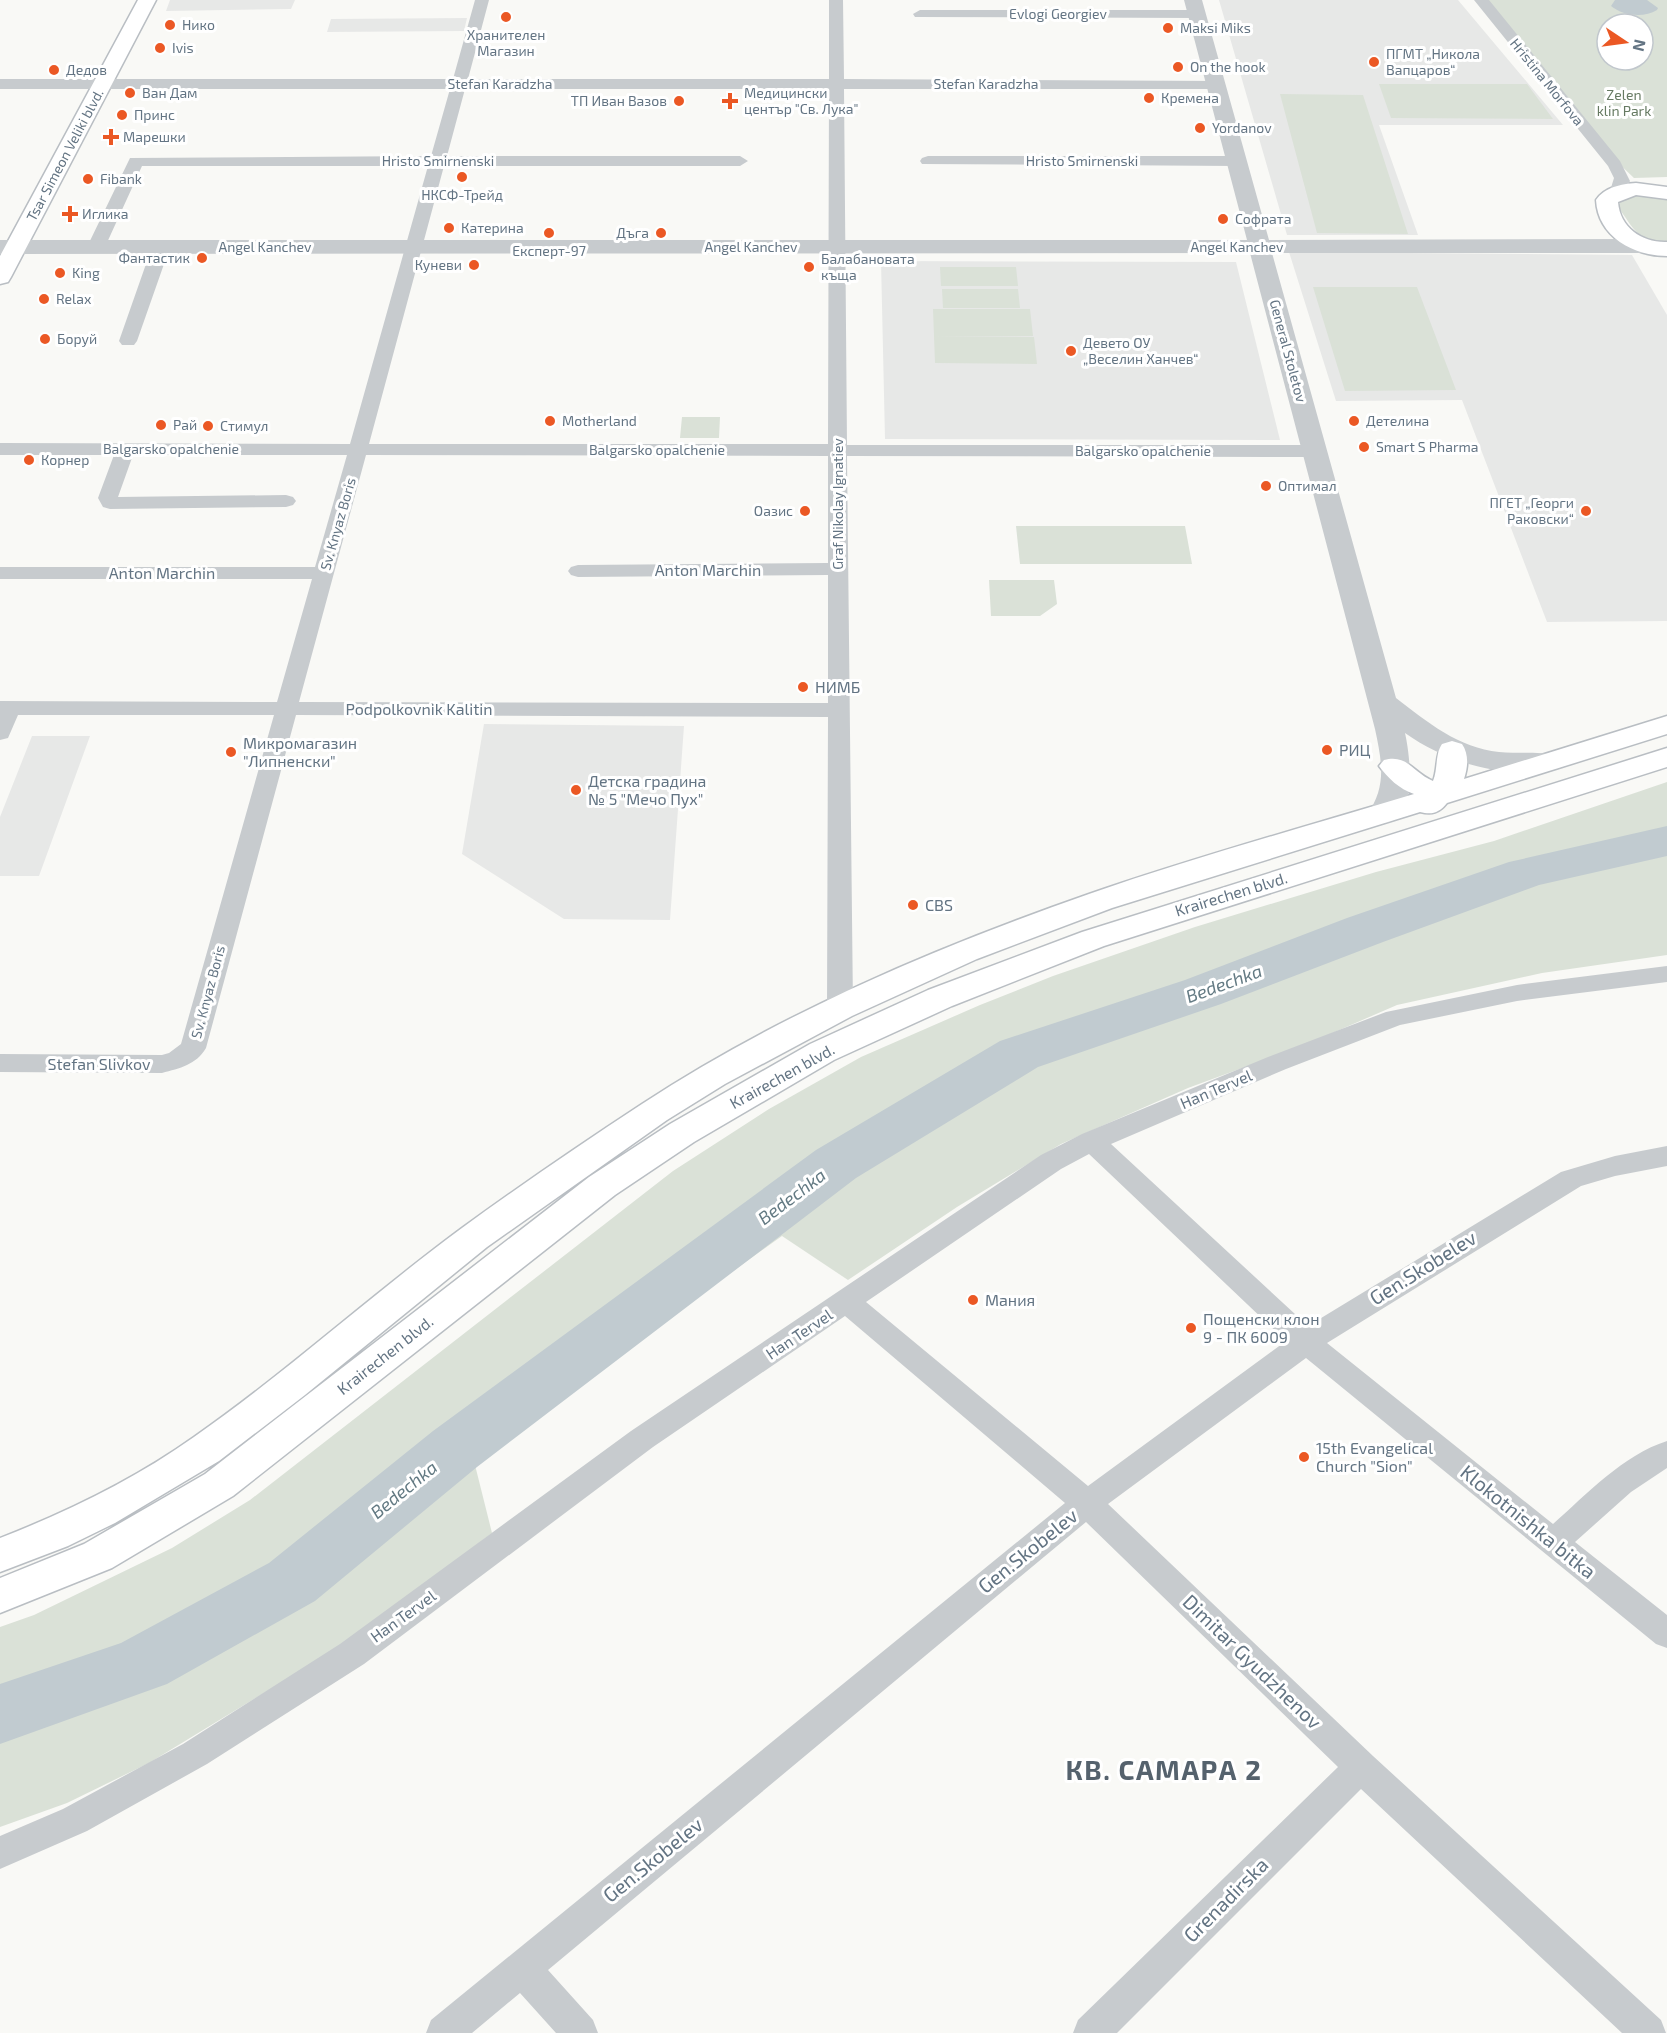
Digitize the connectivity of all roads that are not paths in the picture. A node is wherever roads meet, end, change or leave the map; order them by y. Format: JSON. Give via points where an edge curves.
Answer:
{"nodes":[{"id":1,"x":130,"y":0,"type":"edge"},
{"id":2,"x":147,"y":0,"type":"edge"},
{"id":3,"x":482,"y":0,"type":"edge"},
{"id":4,"x":836,"y":0,"type":"edge"},
{"id":5,"x":1480,"y":0,"type":"edge"},
{"id":6,"x":1195,"y":7,"type":"edge"},
{"id":7,"x":920,"y":14,"type":"dead end"},
{"id":8,"x":0,"y":84,"type":"edge"},
{"id":9,"x":93,"y":84,"type":"junction"},
{"id":10,"x":459,"y":84,"type":"junction"},
{"id":11,"x":837,"y":84,"type":"junction"},
{"id":12,"x":1216,"y":84,"type":"junction"},
{"id":13,"x":50,"y":143,"type":"dead end"},
{"id":14,"x":438,"y":161,"type":"junction"},
{"id":15,"x":740,"y":161,"type":"dead end"},
{"id":16,"x":1236,"y":161,"type":"junction"},
{"id":17,"x":928,"y":162,"type":"dead end"},
{"id":18,"x":1614,"y":164,"type":"junction"},
{"id":19,"x":1618,"y":191,"type":"junction"},
{"id":20,"x":1664,"y":192,"type":"edge"},
{"id":21,"x":1618,"y":226,"type":"junction"},
{"id":22,"x":8,"y":247,"type":"edge"},
{"id":23,"x":96,"y":247,"type":"junction"},
{"id":24,"x":161,"y":247,"type":"junction"},
{"id":25,"x":414,"y":247,"type":"junction"},
{"id":26,"x":837,"y":247,"type":"junction"},
{"id":27,"x":1260,"y":247,"type":"junction"},
{"id":28,"x":1574,"y":247,"type":"junction"},
{"id":29,"x":1651,"y":248,"type":"edge"},
{"id":30,"x":1667,"y":266,"type":"edge"},
{"id":31,"x":0,"y":277,"type":"edge"},
{"id":32,"x":128,"y":341,"type":"dead end"},
{"id":33,"x":0,"y":449,"type":"edge"},
{"id":34,"x":126,"y":449,"type":"junction"},
{"id":35,"x":358,"y":450,"type":"junction"},
{"id":36,"x":838,"y":450,"type":"junction"},
{"id":37,"x":1315,"y":451,"type":"junction"},
{"id":38,"x":286,"y":501,"type":"dead end"},
{"id":39,"x":838,"y":569,"type":"junction"},
{"id":40,"x":578,"y":571,"type":"dead end"},
{"id":41,"x":0,"y":573,"type":"edge"},
{"id":42,"x":324,"y":573,"type":"junction"},
{"id":43,"x":1383,"y":702,"type":"junction"},
{"id":44,"x":5,"y":708,"type":"edge"},
{"id":45,"x":287,"y":709,"type":"junction"},
{"id":46,"x":839,"y":710,"type":"junction"},
{"id":47,"x":1667,"y":725,"type":"edge"},
{"id":48,"x":0,"y":732,"type":"edge"},
{"id":49,"x":1452,"y":750,"type":"junction"},
{"id":50,"x":1667,"y":757,"type":"edge"},
{"id":51,"x":1549,"y":762,"type":"junction"},
{"id":52,"x":1394,"y":766,"type":"junction"},
{"id":53,"x":1574,"y":786,"type":"junction"},
{"id":54,"x":1445,"y":793,"type":"junction"},
{"id":55,"x":1387,"y":829,"type":"junction"},
{"id":56,"x":1667,"y":974,"type":"edge"},
{"id":57,"x":840,"y":1008,"type":"junction"},
{"id":58,"x":193,"y":1048,"type":"joint"},
{"id":59,"x":0,"y":1063,"type":"edge"},
{"id":60,"x":1092,"y":1141,"type":"junction"},
{"id":61,"x":1667,"y":1156,"type":"edge"},
{"id":62,"x":847,"y":1302,"type":"junction"},
{"id":63,"x":1306,"y":1342,"type":"junction"},
{"id":64,"x":1667,"y":1453,"type":"edge"},
{"id":65,"x":1087,"y":1503,"type":"junction"},
{"id":66,"x":1552,"y":1543,"type":"junction"},
{"id":67,"x":0,"y":1555,"type":"edge"},
{"id":68,"x":0,"y":1596,"type":"edge"},
{"id":69,"x":1667,"y":1634,"type":"edge"},
{"id":70,"x":1360,"y":1767,"type":"junction"},
{"id":71,"x":0,"y":1853,"type":"edge"},
{"id":72,"x":522,"y":1968,"type":"junction"},
{"id":73,"x":444,"y":2033,"type":"edge"},
{"id":74,"x":580,"y":2033,"type":"edge"},
{"id":75,"x":1091,"y":2033,"type":"edge"},
{"id":76,"x":1648,"y":2033,"type":"edge"}],
"edges":[{"from":1,"to":9,"type":"main road","name":"Tsar Simeon Veliki blvd."},
{"from":2,"to":9,"type":"main road","name":"Tsar Simeon Veliki blvd."},
{"from":3,"to":10,"type":"street","name":"Sv. Knyaz Boris"},
{"from":4,"to":11,"type":"street","name":"Graf Nikolay Ignatiev"},
{"from":5,"to":18,"type":"street","name":"Hristina Morfova"},
{"from":6,"to":7,"type":"street","name":"Evlogi Georgiev"},
{"from":6,"to":12,"type":"street","name":"General Stoletov"},
{"from":8,"to":9,"type":"street","name":"Stefan Karadzha"},
{"from":9,"to":10,"type":"street","name":"Stefan Karadzha"},
{"from":9,"to":13,"type":"main road","name":"Tsar Simeon Veliki blvd."},
{"from":9,"to":22,"type":"main road","name":"Tsar Simeon Veliki blvd."},
{"from":10,"to":11,"type":"street","name":"Stefan Karadzha"},
{"from":10,"to":14,"type":"street","name":"Sv. Knyaz Boris"},
{"from":11,"to":12,"type":"street","name":"Stefan Karadzha"},
{"from":11,"to":26,"type":"street","name":"Graf Nikolay Ignatiev"},
{"from":12,"to":16,"type":"street","name":"General Stoletov"},
{"from":14,"to":15,"type":"street","name":"Hristo Smirnenski"},
{"from":14,"to":23,"type":"street","name":"Hristo Smirnenski","via":[[136,160]]},
{"from":14,"to":25,"type":"street","name":"Sv. Knyaz Boris"},
{"from":16,"to":17,"type":"street","name":"Hristo Smirnenski"},
{"from":16,"to":27,"type":"street","name":"General Stoletov"},
{"from":18,"to":19,"type":"street","name":"Hristina Morfova","via":[[1623,177]]},
{"from":18,"to":20,"type":"street","name":"Hristina Morfova"},
{"from":19,"to":20,"type":"main road"},
{"from":19,"to":21,"type":"main road","via":[[1606,206]]},
{"from":21,"to":28,"type":"street","name":"Angel Kanchev","via":[[1606,239]]},
{"from":21,"to":29,"type":"main road"},
{"from":22,"to":23,"type":"street","name":"Angel Kanchev"},
{"from":22,"to":31,"type":"main road","name":"Tsar Simeon Veliki blvd."},
{"from":23,"to":24,"type":"street","name":"Angel Kanchev"},
{"from":24,"to":25,"type":"street","name":"Angel Kanchev"},
{"from":24,"to":32,"type":"street"},
{"from":25,"to":26,"type":"street","name":"Angel Kanchev"},
{"from":25,"to":35,"type":"street","name":"Sv. Knyaz Boris"},
{"from":26,"to":27,"type":"street","name":"Angel Kanchev"},
{"from":26,"to":36,"type":"street","name":"Graf Nikolay Ignatiev"},
{"from":27,"to":28,"type":"street","name":"Angel Kanchev"},
{"from":27,"to":37,"type":"street","name":"General Stoletov"},
{"from":28,"to":29,"type":"street","name":"Angel Kanchev"},
{"from":29,"to":30,"type":"main road"},
{"from":33,"to":34,"type":"street","name":"Balgarsko opalchenie"},
{"from":34,"to":35,"type":"street","name":"Balgarsko opalchenie"},
{"from":34,"to":38,"type":"street","via":[[108,498],[110,503]]},
{"from":35,"to":36,"type":"street","name":"Balgarsko opalchenie"},
{"from":35,"to":42,"type":"street","name":"Sv. Knyaz Boris"},
{"from":36,"to":37,"type":"street","name":"Balgarsko opalchenie"},
{"from":36,"to":39,"type":"street","name":"Graf Nikolay Ignatiev"},
{"from":37,"to":43,"type":"street","name":"General Stoletov"},
{"from":39,"to":40,"type":"street","name":"Anton Marchin"},
{"from":39,"to":46,"type":"street","name":"Graf Nikolay Ignatiev"},
{"from":41,"to":42,"type":"street","name":"Anton Marchin"},
{"from":42,"to":45,"type":"street","name":"Sv. Knyaz Boris"},
{"from":43,"to":49,"type":"street"},
{"from":43,"to":52,"type":"street","name":"General Stoletov"},
{"from":44,"to":45,"type":"street","name":"Podpolkovnik Kalitin"},
{"from":44,"to":48,"type":"street"},
{"from":45,"to":46,"type":"street","name":"Podpolkovnik Kalitin"},
{"from":45,"to":58,"type":"street","name":"Sv. Knyaz Boris"},
{"from":46,"to":57,"type":"street","name":"Graf Nikolay Ignatiev"},
{"from":47,"to":51,"type":"main road"},
{"from":49,"to":51,"type":"street","via":[[1504,763]]},
{"from":49,"to":54,"type":"main road","via":[[1452,771]]},
{"from":50,"to":53,"type":"main road","name":"Krairechen blvd."},
{"from":51,"to":54,"type":"main road"},
{"from":52,"to":54,"type":"main road","via":[[1413,785]]},
{"from":52,"to":55,"type":"street","name":"General Stoletov","via":[[1395,794]]},
{"from":53,"to":54,"type":"main road"},
{"from":53,"to":55,"type":"main road","name":"Krairechen blvd."},
{"from":54,"to":55,"type":"main road"},
{"from":55,"to":57,"type":"main road","name":"Krairechen blvd.","via":[[1101,902],[977,948]]},
{"from":55,"to":68,"type":"main road","name":"Krairechen blvd.","via":[[1015,967],[822,1053],[682,1133],[602,1186],[219,1485],[98,1556]]},
{"from":56,"to":60,"type":"street","name":"Han Tervel","via":[[1517,993],[1395,1018]]},
{"from":57,"to":67,"type":"main road","name":"Krairechen blvd.","via":[[655,1112],[493,1224],[205,1450],[91,1516]]},
{"from":58,"to":59,"type":"street","name":"Stefan Slivkov","via":[[178,1060],[162,1064]]},
{"from":60,"to":62,"type":"street","name":"Han Tervel","via":[[1051,1162]]},
{"from":60,"to":63,"type":"street","name":"Klokotnishka bitka"},
{"from":61,"to":63,"type":"street","name":"Gen.Skobelev","via":[[1571,1179]]},
{"from":62,"to":65,"type":"street","name":"Dimitar Gyudzhenov"},
{"from":62,"to":71,"type":"street","name":"Han Tervel","via":[[642,1439],[352,1654],[195,1754],[75,1820]]},
{"from":63,"to":65,"type":"street","name":"Gen.Skobelev"},
{"from":63,"to":66,"type":"street","name":"Klokotnishka bitka"},
{"from":64,"to":66,"type":"street","via":[[1620,1483]]},
{"from":65,"to":70,"type":"street","name":"Dimitar Gyudzhenov"},
{"from":65,"to":72,"type":"street","name":"Gen.Skobelev"},
{"from":66,"to":69,"type":"street","name":"Klokotnishka bitka"},
{"from":70,"to":75,"type":"street","name":"Grenadirska"},
{"from":70,"to":76,"type":"street","name":"Dimitar Gyudzhenov"},
{"from":72,"to":73,"type":"street","name":"Gen.Skobelev"},
{"from":72,"to":74,"type":"street"}]}
